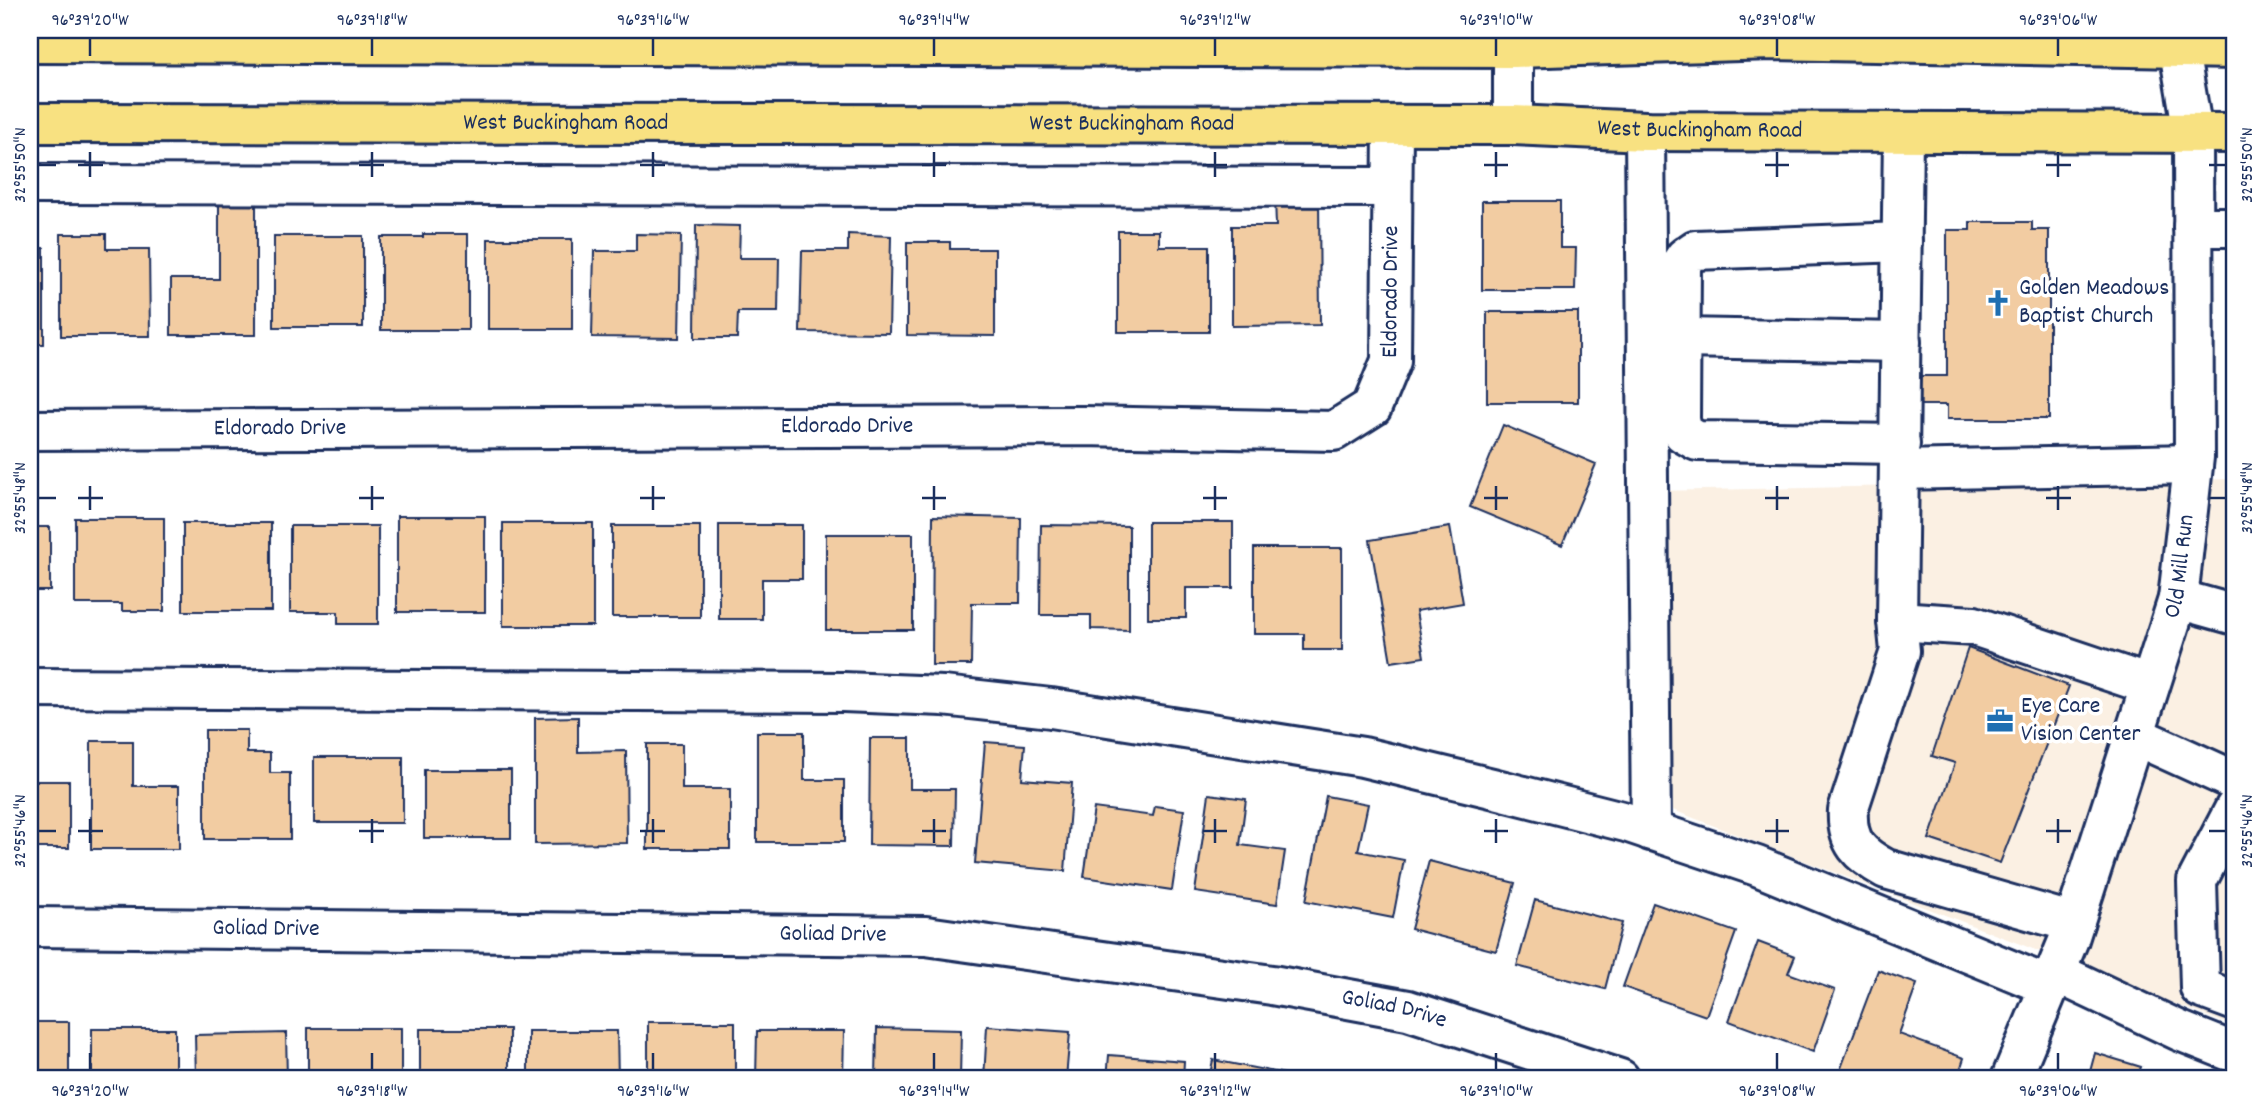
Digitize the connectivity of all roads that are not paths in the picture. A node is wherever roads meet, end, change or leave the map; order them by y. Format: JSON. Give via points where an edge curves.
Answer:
{"nodes":[{"id":1,"x":1772,"y":35,"type":"edge"},
{"id":2,"x":1840,"y":36,"type":"edge"},
{"id":3,"x":1513,"y":39,"type":"edge"},
{"id":4,"x":2179,"y":40,"type":"edge"},
{"id":5,"x":30,"y":43,"type":"edge"},
{"id":6,"x":2235,"y":50,"type":"edge"},
{"id":7,"x":30,"y":123,"type":"edge"},
{"id":8,"x":1513,"y":125,"type":"junction"},
{"id":9,"x":1393,"y":126,"type":"junction"},
{"id":10,"x":1645,"y":131,"type":"junction"},
{"id":11,"x":1903,"y":133,"type":"junction"},
{"id":12,"x":2193,"y":133,"type":"junction"},
{"id":13,"x":2235,"y":133,"type":"edge"},
{"id":14,"x":30,"y":184,"type":"edge"},
{"id":15,"x":1392,"y":187,"type":"junction"},
{"id":16,"x":2193,"y":227,"type":"junction"},
{"id":17,"x":2235,"y":227,"type":"edge"},
{"id":18,"x":1902,"y":242,"type":"junction"},
{"id":19,"x":1681,"y":338,"type":"junction"},
{"id":20,"x":1901,"y":342,"type":"junction"},
{"id":21,"x":30,"y":429,"type":"edge"},
{"id":22,"x":1900,"y":457,"type":"junction"},
{"id":23,"x":2193,"y":464,"type":"junction"},
{"id":24,"x":2178,"y":599,"type":"junction"},
{"id":25,"x":2235,"y":615,"type":"edge"},
{"id":26,"x":1897,"y":621,"type":"junction"},
{"id":27,"x":2150,"y":685,"type":"junction"},
{"id":28,"x":30,"y":688,"type":"edge"},
{"id":29,"x":2134,"y":736,"type":"junction"},
{"id":30,"x":2235,"y":781,"type":"edge"},
{"id":31,"x":2235,"y":808,"type":"edge"},
{"id":32,"x":1651,"y":831,"type":"junction"},
{"id":33,"x":2074,"y":923,"type":"junction"},
{"id":34,"x":30,"y":927,"type":"edge"},
{"id":35,"x":2052,"y":979,"type":"junction"},
{"id":36,"x":2235,"y":1001,"type":"edge"},
{"id":37,"x":2235,"y":1053,"type":"edge"},
{"id":38,"x":1620,"y":1079,"type":"edge"},
{"id":39,"x":2011,"y":1079,"type":"edge"}],
"edges":[{"from":1,"to":2,"type":"main road"},
{"from":1,"to":3,"type":"main road"},
{"from":2,"to":4,"type":"main road"},
{"from":3,"to":5,"type":"main road"},
{"from":3,"to":8,"type":"street"},
{"from":4,"to":6,"type":"main road"},
{"from":4,"to":12,"type":"street","name":"Old Mill Run"},
{"from":7,"to":9,"type":"main road","name":"West Buckingham Road"},
{"from":8,"to":9,"type":"main road","name":"West Buckingham Road"},
{"from":8,"to":10,"type":"main road","name":"West Buckingham Road"},
{"from":9,"to":15,"type":"street","name":"Eldorado Drive"},
{"from":10,"to":11,"type":"main road","name":"West Buckingham Road"},
{"from":10,"to":32,"type":"street"},
{"from":11,"to":12,"type":"main road","name":"West Buckingham Road"},
{"from":11,"to":18,"type":"street"},
{"from":12,"to":13,"type":"main road","name":"West Buckingham Road"},
{"from":12,"to":16,"type":"street","name":"Old Mill Run"},
{"from":14,"to":15,"type":"street"},
{"from":15,"to":21,"type":"street","name":"Eldorado Drive","via":[[1391,361],[1372,407],[1334,431],[1083,426]]},
{"from":16,"to":17,"type":"street"},
{"from":16,"to":23,"type":"street","name":"Old Mill Run"},
{"from":18,"to":19,"type":"street","via":[[1695,250],[1681,263]]},
{"from":18,"to":20,"type":"street"},
{"from":19,"to":20,"type":"street"},
{"from":19,"to":22,"type":"street","via":[[1680,420],[1683,433],[1697,442]]},
{"from":20,"to":22,"type":"street"},
{"from":22,"to":23,"type":"street"},
{"from":22,"to":26,"type":"street"},
{"from":23,"to":24,"type":"street","name":"Old Mill Run"},
{"from":24,"to":25,"type":"street"},
{"from":24,"to":27,"type":"street","name":"Old Mill Run"},
{"from":26,"to":27,"type":"street","via":[[1974,626]]},
{"from":26,"to":33,"type":"street","via":[[1900,651],[1848,810],[1847,825],[1862,856],[1886,869]]},
{"from":27,"to":29,"type":"street","name":"Old Mill Run"},
{"from":28,"to":32,"type":"street","via":[[943,696],[1051,708],[1363,757]]},
{"from":29,"to":30,"type":"street"},
{"from":29,"to":33,"type":"street","name":"Old Mill Run"},
{"from":31,"to":36,"type":"street","via":[[2197,881],[2200,988]]},
{"from":32,"to":35,"type":"street","via":[[1756,866]]},
{"from":33,"to":35,"type":"street","name":"Old Mill Run"},
{"from":34,"to":38,"type":"street","name":"Goliad Drive","via":[[926,936],[1272,985],[1408,1010]]},
{"from":35,"to":37,"type":"street"},
{"from":35,"to":39,"type":"street","name":"Old Mill Run"}]}
